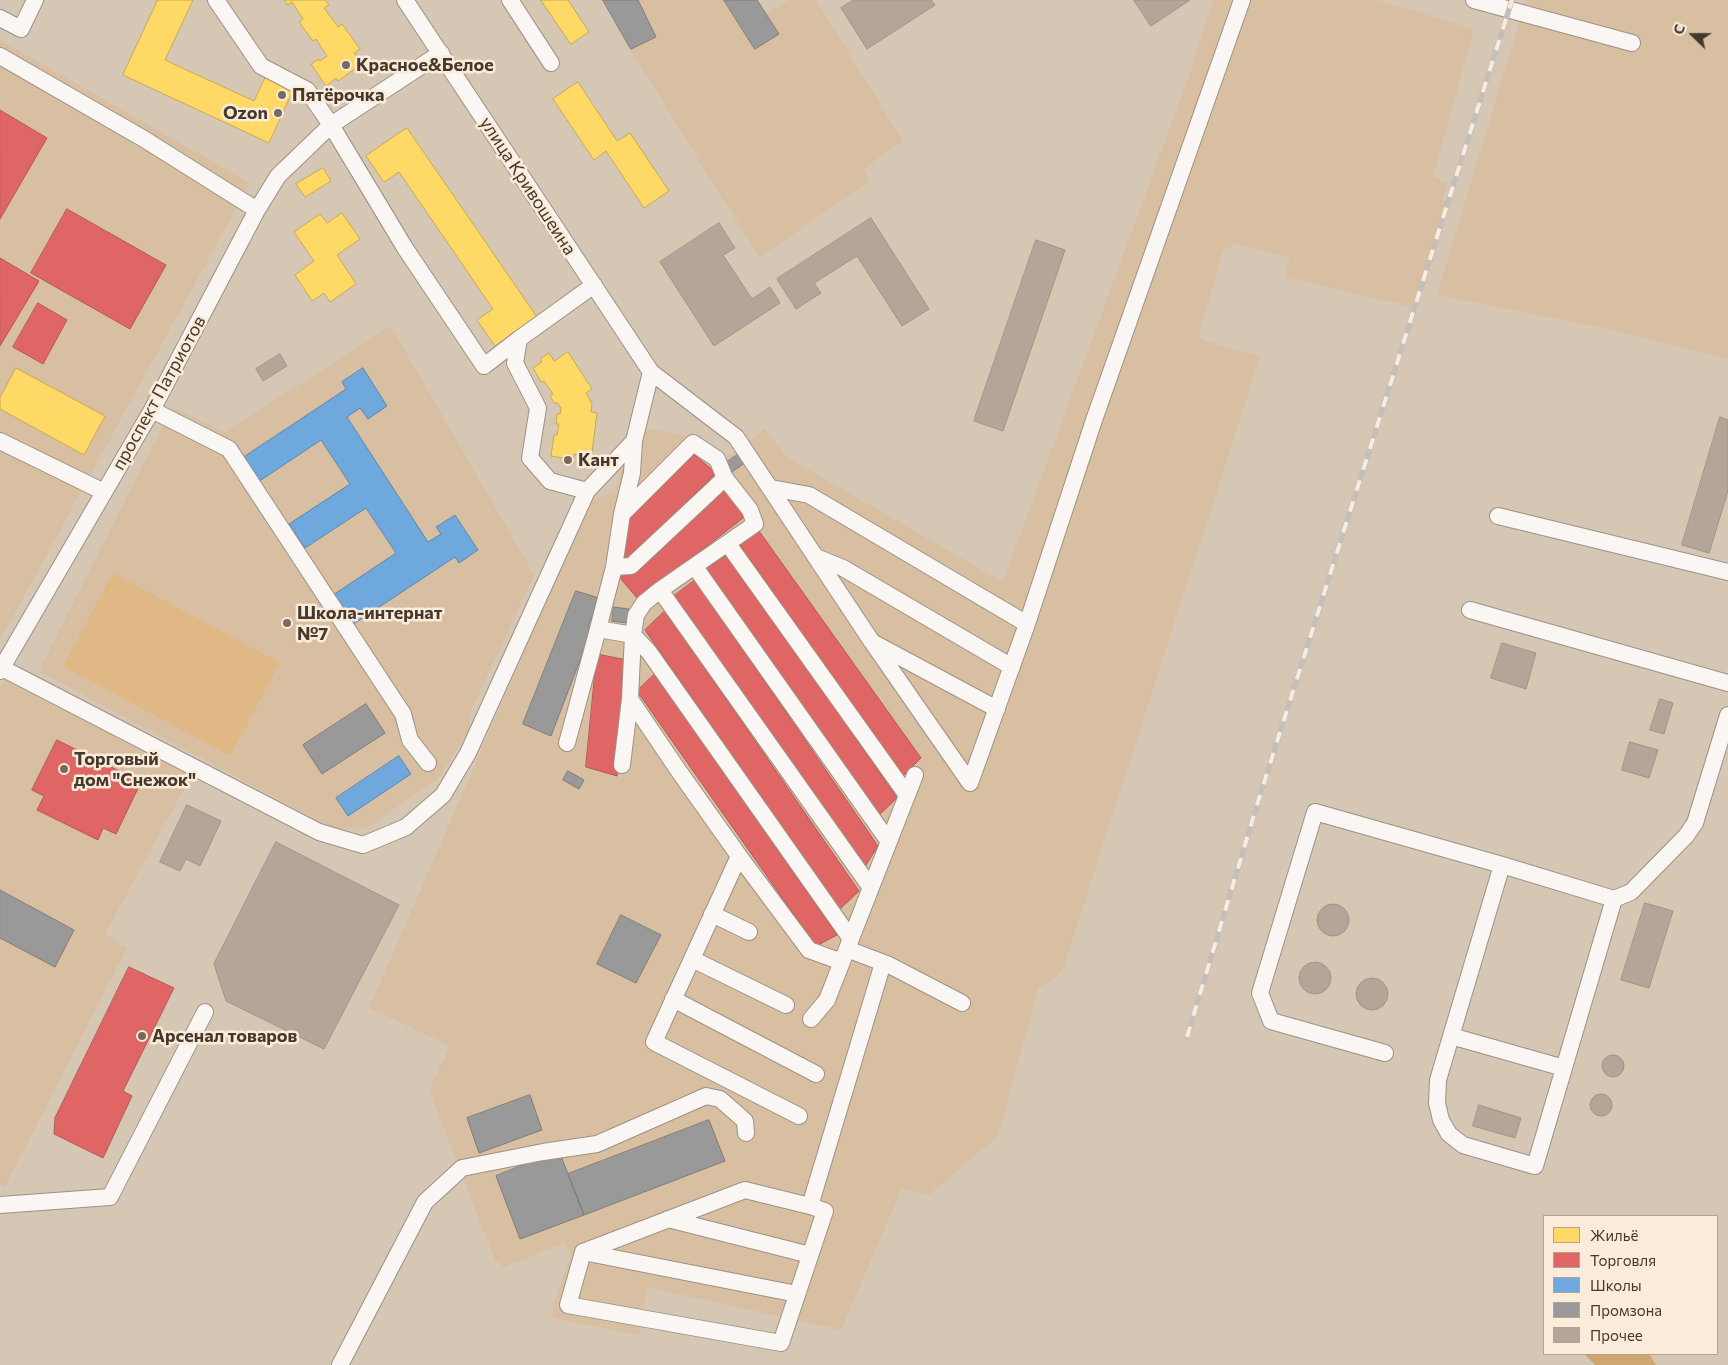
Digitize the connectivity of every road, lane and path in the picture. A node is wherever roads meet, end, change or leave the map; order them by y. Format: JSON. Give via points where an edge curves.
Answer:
{"nodes":[{"id":1,"x":35,"y":0,"type":"edge"},
{"id":2,"x":216,"y":0,"type":"edge"},
{"id":3,"x":405,"y":0,"type":"edge"},
{"id":4,"x":510,"y":0,"type":"edge"},
{"id":5,"x":1242,"y":0,"type":"edge"},
{"id":6,"x":1474,"y":0,"type":"edge"},
{"id":7,"x":0,"y":18,"type":"edge"},
{"id":8,"x":1632,"y":43,"type":"dead end"},
{"id":9,"x":441,"y":53,"type":"junction"},
{"id":10,"x":0,"y":56,"type":"edge"},
{"id":11,"x":551,"y":63,"type":"dead end"},
{"id":12,"x":330,"y":125,"type":"junction"},
{"id":13,"x":257,"y":210,"type":"junction"},
{"id":14,"x":594,"y":285,"type":"junction"},
{"id":15,"x":519,"y":339,"type":"junction"},
{"id":16,"x":651,"y":372,"type":"junction"},
{"id":17,"x":152,"y":410,"type":"junction"},
{"id":18,"x":0,"y":441,"type":"edge"},
{"id":19,"x":634,"y":441,"type":"junction"},
{"id":20,"x":725,"y":478,"type":"junction"},
{"id":21,"x":771,"y":488,"type":"junction"},
{"id":22,"x":588,"y":491,"type":"junction"},
{"id":23,"x":104,"y":492,"type":"junction"},
{"id":24,"x":622,"y":514,"type":"junction"},
{"id":25,"x":1498,"y":516,"type":"dead end"},
{"id":26,"x":728,"y":544,"type":"junction"},
{"id":27,"x":816,"y":557,"type":"junction"},
{"id":28,"x":614,"y":567,"type":"junction"},
{"id":29,"x":695,"y":567,"type":"junction"},
{"id":30,"x":1728,"y":572,"type":"edge"},
{"id":31,"x":660,"y":590,"type":"junction"},
{"id":32,"x":1470,"y":610,"type":"dead end"},
{"id":33,"x":1028,"y":624,"type":"junction"},
{"id":34,"x":598,"y":629,"type":"junction"},
{"id":35,"x":633,"y":635,"type":"junction"},
{"id":36,"x":872,"y":642,"type":"junction"},
{"id":37,"x":1012,"y":666,"type":"junction"},
{"id":38,"x":1,"y":669,"type":"edge"},
{"id":39,"x":1728,"y":682,"type":"edge"},
{"id":40,"x":630,"y":699,"type":"junction"},
{"id":41,"x":997,"y":709,"type":"junction"},
{"id":42,"x":1728,"y":716,"type":"edge"},
{"id":43,"x":567,"y":743,"type":"dead end"},
{"id":44,"x":428,"y":763,"type":"dead end"},
{"id":45,"x":622,"y":765,"type":"dead end"},
{"id":46,"x":915,"y":775,"type":"dead end"},
{"id":47,"x":907,"y":795,"type":"junction"},
{"id":48,"x":889,"y":842,"type":"junction"},
{"id":49,"x":739,"y":856,"type":"junction"},
{"id":50,"x":1502,"y":865,"type":"junction"},
{"id":51,"x":871,"y":888,"type":"junction"},
{"id":52,"x":1614,"y":899,"type":"junction"},
{"id":53,"x":712,"y":914,"type":"junction"},
{"id":54,"x":749,"y":932,"type":"dead end"},
{"id":55,"x":846,"y":950,"type":"junction"},
{"id":56,"x":692,"y":959,"type":"junction"},
{"id":57,"x":883,"y":963,"type":"junction"},
{"id":58,"x":673,"y":999,"type":"junction"},
{"id":59,"x":962,"y":1003,"type":"dead end"},
{"id":60,"x":786,"y":1005,"type":"dead end"},
{"id":61,"x":205,"y":1012,"type":"dead end"},
{"id":62,"x":811,"y":1019,"type":"dead end"},
{"id":63,"x":1451,"y":1036,"type":"junction"},
{"id":64,"x":1385,"y":1053,"type":"dead end"},
{"id":65,"x":1564,"y":1068,"type":"junction"},
{"id":66,"x":816,"y":1074,"type":"dead end"},
{"id":67,"x":799,"y":1116,"type":"dead end"},
{"id":68,"x":746,"y":1133,"type":"dead end"},
{"id":69,"x":0,"y":1205,"type":"edge"},
{"id":70,"x":810,"y":1206,"type":"junction"},
{"id":71,"x":668,"y":1219,"type":"junction"},
{"id":72,"x":583,"y":1252,"type":"junction"},
{"id":73,"x":810,"y":1255,"type":"junction"},
{"id":74,"x":797,"y":1294,"type":"junction"},
{"id":75,"x":340,"y":1365,"type":"edge"}],
"edges":[{"from":1,"to":7,"type":"street","via":[[21,29]]},
{"from":2,"to":12,"type":"street","via":[[261,66],[306,90]]},
{"from":3,"to":9,"type":"street","name":"улица Кривошеина"},
{"from":4,"to":11,"type":"street"},
{"from":5,"to":33,"type":"street","via":[[1094,420]]},
{"from":6,"to":8,"type":"street"},
{"from":9,"to":12,"type":"street","name":"проспект Патриотов"},
{"from":9,"to":14,"type":"street","name":"улица Кривошеина"},
{"from":10,"to":13,"type":"street","via":[[144,139]]},
{"from":12,"to":13,"type":"street","name":"проспект Патриотов","via":[[278,176]]},
{"from":12,"to":15,"type":"street","via":[[405,248],[484,366]]},
{"from":13,"to":17,"type":"street","name":"проспект Патриотов"},
{"from":14,"to":15,"type":"street"},
{"from":14,"to":16,"type":"street","name":"улица Кривошеина"},
{"from":15,"to":22,"type":"street","via":[[515,362],[538,408],[530,458],[550,481]]},
{"from":16,"to":19,"type":"street"},
{"from":16,"to":21,"type":"street","name":"улица Кривошеина","via":[[736,437]]},
{"from":17,"to":23,"type":"street","name":"проспект Патриотов"},
{"from":17,"to":44,"type":"street","via":[[229,449],[403,714],[410,740]]},
{"from":18,"to":23,"type":"street"},
{"from":19,"to":22,"type":"street"},
{"from":19,"to":24,"type":"street","via":[[632,473]]},
{"from":20,"to":24,"type":"street","via":[[716,460],[693,443]]},
{"from":20,"to":26,"type":"street","via":[[750,510],[755,524]]},
{"from":20,"to":28,"type":"street","via":[[631,566]]},
{"from":21,"to":27,"type":"street","name":"улица Кривошеина"},
{"from":21,"to":33,"type":"street","via":[[809,496]]},
{"from":22,"to":38,"type":"street","via":[[468,753],[443,795],[406,827],[363,845],[319,832]]},
{"from":23,"to":38,"type":"street","name":"проспект Патриотов"},
{"from":24,"to":28,"type":"street"},
{"from":25,"to":30,"type":"street"},
{"from":26,"to":29,"type":"street"},
{"from":26,"to":47,"type":"street"},
{"from":27,"to":36,"type":"street","name":"улица Кривошеина"},
{"from":27,"to":37,"type":"street","via":[[843,568]]},
{"from":28,"to":34,"type":"street"},
{"from":29,"to":31,"type":"street"},
{"from":29,"to":48,"type":"street"},
{"from":31,"to":35,"type":"street","via":[[644,603],[636,615]]},
{"from":31,"to":51,"type":"street"},
{"from":32,"to":39,"type":"street"},
{"from":33,"to":37,"type":"street"},
{"from":34,"to":35,"type":"street"},
{"from":34,"to":43,"type":"street"},
{"from":35,"to":40,"type":"street"},
{"from":35,"to":55,"type":"street","via":[[649,652]]},
{"from":36,"to":41,"type":"street"},
{"from":36,"to":41,"type":"street","name":"улица Кривошеина","via":[[970,783]]},
{"from":37,"to":41,"type":"street"},
{"from":40,"to":45,"type":"street"},
{"from":40,"to":49,"type":"street"},
{"from":42,"to":52,"type":"street","via":[[1695,823],[1631,892]]},
{"from":46,"to":47,"type":"street"},
{"from":47,"to":48,"type":"street"},
{"from":48,"to":51,"type":"street"},
{"from":49,"to":53,"type":"street"},
{"from":49,"to":55,"type":"street","via":[[809,950]]},
{"from":50,"to":52,"type":"street"},
{"from":50,"to":63,"type":"street"},
{"from":50,"to":64,"type":"street","via":[[1315,812],[1260,993],[1271,1021]]},
{"from":51,"to":55,"type":"street"},
{"from":52,"to":65,"type":"street"},
{"from":53,"to":54,"type":"street"},
{"from":53,"to":56,"type":"street"},
{"from":55,"to":57,"type":"street"},
{"from":55,"to":62,"type":"street","via":[[827,1000]]},
{"from":56,"to":58,"type":"street"},
{"from":56,"to":60,"type":"street"},
{"from":57,"to":59,"type":"street"},
{"from":57,"to":70,"type":"street"},
{"from":58,"to":66,"type":"street"},
{"from":58,"to":67,"type":"street","via":[[654,1042]]},
{"from":61,"to":69,"type":"street","via":[[110,1197]]},
{"from":63,"to":65,"type":"street"},
{"from":63,"to":65,"type":"street","via":[[1438,1080],[1437,1103],[1440,1120],[1449,1134],[1463,1145],[1535,1166]]},
{"from":68,"to":75,"type":"street","via":[[745,1121],[720,1100],[706,1096],[596,1144],[462,1168],[425,1202]]},
{"from":70,"to":71,"type":"street","via":[[745,1190]]},
{"from":70,"to":73,"type":"street","via":[[825,1211]]},
{"from":71,"to":72,"type":"street"},
{"from":71,"to":73,"type":"street"},
{"from":72,"to":74,"type":"street"},
{"from":72,"to":74,"type":"street","via":[[568,1305],[781,1343]]},
{"from":73,"to":74,"type":"street"}]}
